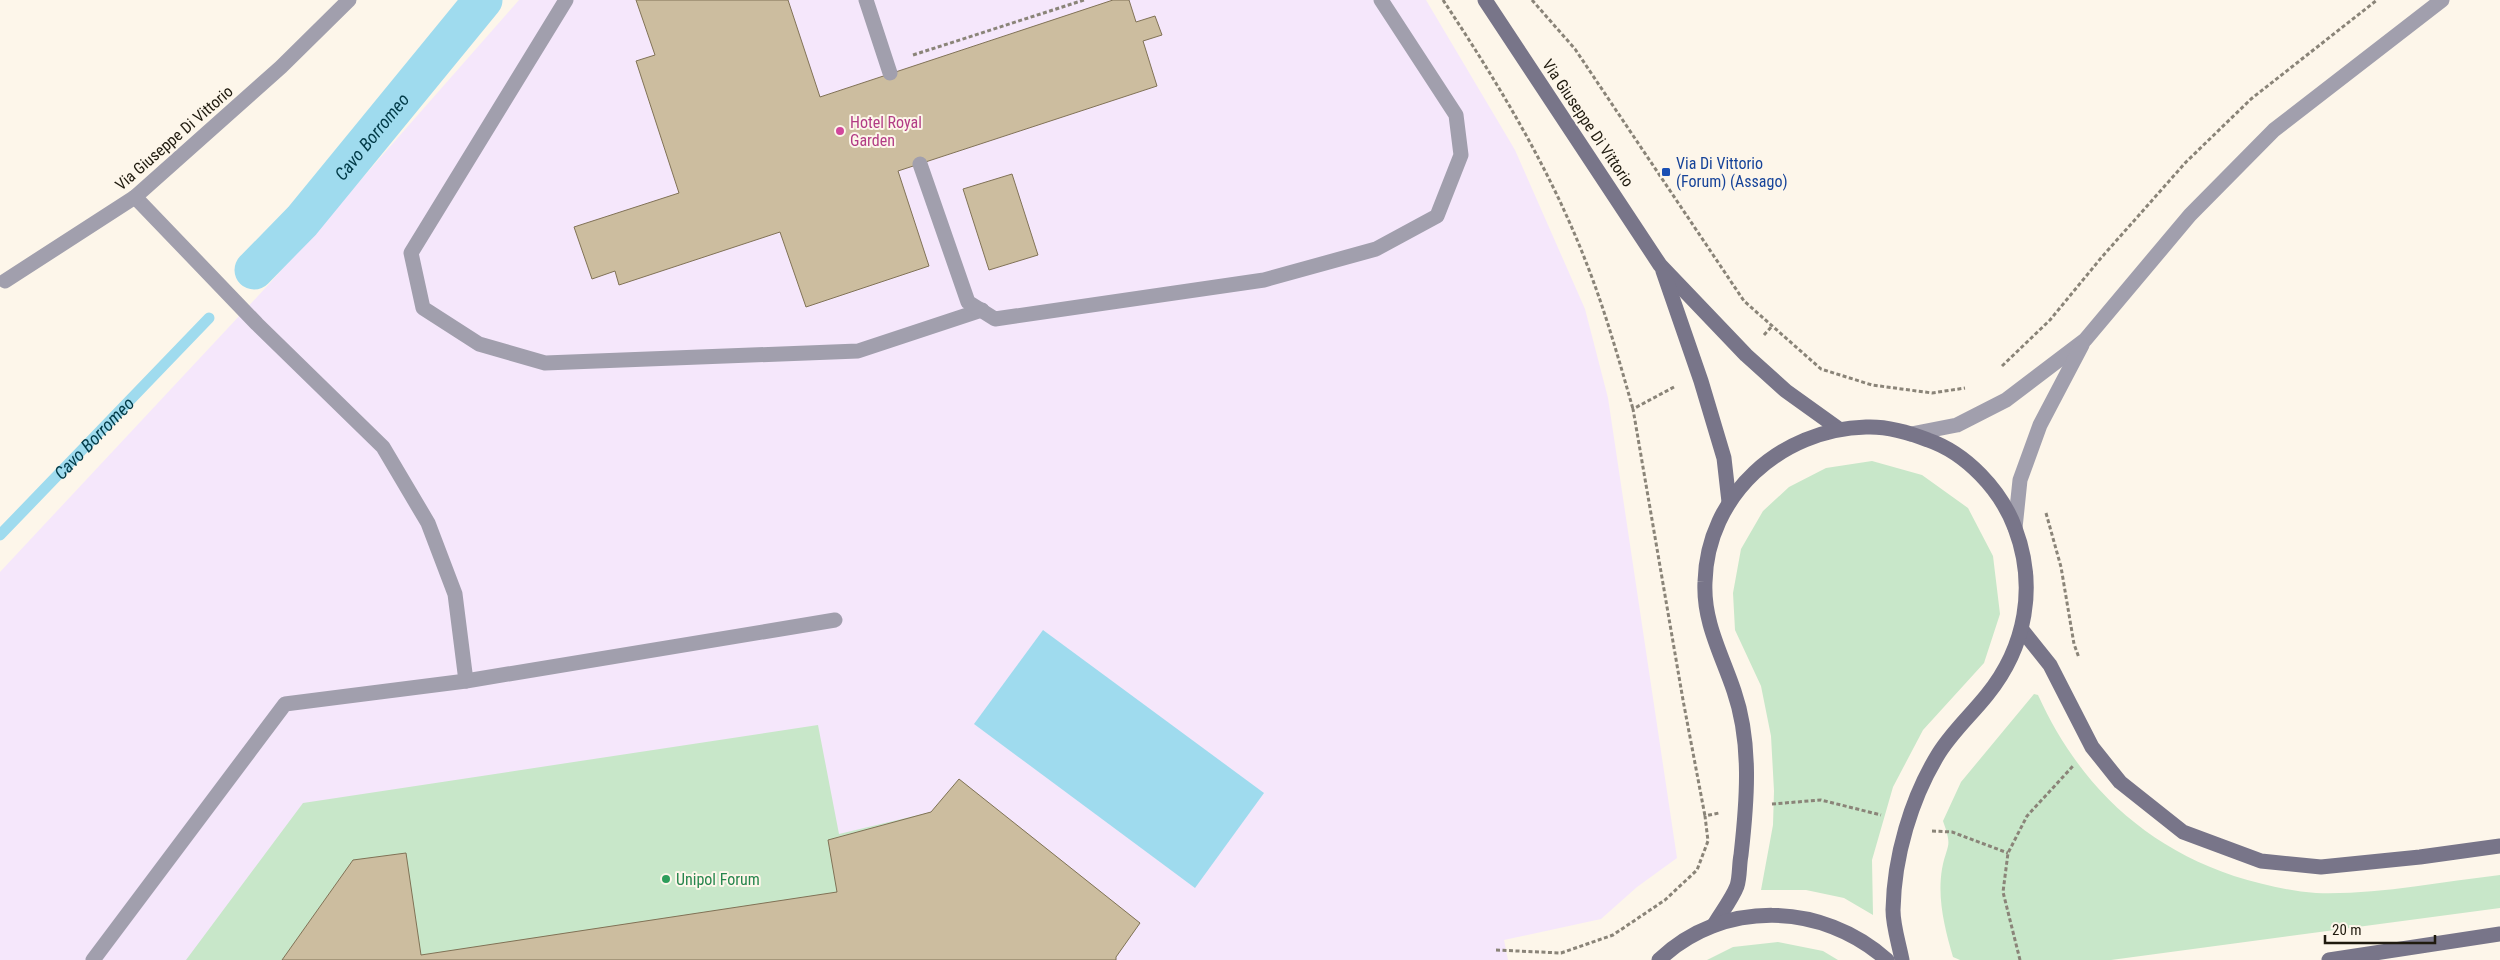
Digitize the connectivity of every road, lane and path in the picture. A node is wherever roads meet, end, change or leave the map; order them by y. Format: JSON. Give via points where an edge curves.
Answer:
{"nodes":[{"id":1,"x":349,"y":0,"type":"edge"},
{"id":2,"x":566,"y":0,"type":"edge"},
{"id":3,"x":866,"y":0,"type":"edge"},
{"id":4,"x":1084,"y":0,"type":"edge"},
{"id":5,"x":1381,"y":0,"type":"edge"},
{"id":6,"x":1443,"y":0,"type":"edge"},
{"id":7,"x":1485,"y":0,"type":"edge"},
{"id":8,"x":1532,"y":0,"type":"edge"},
{"id":9,"x":2377,"y":0,"type":"edge"},
{"id":10,"x":2442,"y":0,"type":"edge"},
{"id":11,"x":888,"y":68,"type":"joint"},
{"id":12,"x":920,"y":164,"type":"dead end"},
{"id":13,"x":135,"y":197,"type":"junction"},
{"id":14,"x":1660,"y":265,"type":"junction"},
{"id":15,"x":2,"y":282,"type":"edge"},
{"id":16,"x":982,"y":310,"type":"junction"},
{"id":17,"x":1772,"y":326,"type":"junction"},
{"id":18,"x":2085,"y":340,"type":"junction"},
{"id":19,"x":1746,"y":355,"type":"junction"},
{"id":20,"x":2000,"y":368,"type":"dead end"},
{"id":21,"x":1701,"y":381,"type":"junction"},
{"id":22,"x":1967,"y":388,"type":"dead end"},
{"id":23,"x":1633,"y":409,"type":"junction"},
{"id":24,"x":1839,"y":429,"type":"junction"},
{"id":25,"x":1911,"y":434,"type":"junction"},
{"id":26,"x":1729,"y":502,"type":"junction"},
{"id":27,"x":2015,"y":528,"type":"junction"},
{"id":28,"x":835,"y":620,"type":"dead end"},
{"id":29,"x":2022,"y":630,"type":"junction"},
{"id":30,"x":466,"y":681,"type":"junction"},
{"id":31,"x":1705,"y":816,"type":"dead end"},
{"id":32,"x":2500,"y":846,"type":"edge"},
{"id":33,"x":1714,"y":925,"type":"junction"},
{"id":34,"x":2500,"y":934,"type":"edge"},
{"id":35,"x":93,"y":960,"type":"edge"},
{"id":36,"x":1659,"y":960,"type":"edge"},
{"id":37,"x":1887,"y":960,"type":"edge"},
{"id":38,"x":1902,"y":960,"type":"edge"},
{"id":39,"x":2329,"y":960,"type":"edge"}],
"edges":[{"from":1,"to":13,"type":"street","name":"Via Giuseppe Di Vittorio","via":[[281,66]]},
{"from":2,"to":16,"type":"street","via":[[410,253],[424,308],[480,344],[545,363],[858,351]]},
{"from":3,"to":11,"type":"street"},
{"from":4,"to":11,"type":"path"},
{"from":5,"to":16,"type":"street","via":[[1456,115],[1461,155],[1437,216],[1376,250],[1264,280],[995,319]]},
{"from":6,"to":23,"type":"path","via":[[1480,56],[1546,173],[1586,262]]},
{"from":7,"to":14,"type":"main road","name":"Via Giuseppe Di Vittorio"},
{"from":8,"to":17,"type":"path","via":[[1575,49],[1744,301]]},
{"from":9,"to":20,"type":"path","via":[[2251,98],[2186,162],[2050,320]]},
{"from":10,"to":18,"type":"street","via":[[2274,130],[2190,215]]},
{"from":12,"to":16,"type":"street","via":[[968,302]]},
{"from":13,"to":15,"type":"street","name":"Via Giuseppe Di Vittorio"},
{"from":13,"to":30,"type":"street","via":[[257,324],[383,447],[428,523],[455,594]]},
{"from":14,"to":19,"type":"main road","name":"Via Giuseppe Di Vittorio"},
{"from":14,"to":21,"type":"main road","name":"Via Giuseppe Di Vittorio"},
{"from":17,"to":19,"type":"path"},
{"from":17,"to":22,"type":"path","via":[[1821,369],[1872,385],[1932,393]]},
{"from":18,"to":25,"type":"street","via":[[2006,400],[1957,425]]},
{"from":18,"to":27,"type":"street","via":[[2040,424],[2020,480]]},
{"from":19,"to":24,"type":"main road","name":"Via Giuseppe Di Vittorio","via":[[1786,391]]},
{"from":21,"to":23,"type":"path","via":[[1678,384]]},
{"from":21,"to":26,"type":"main road","name":"Via Giuseppe Di Vittorio","via":[[1724,458]]},
{"from":23,"to":31,"type":"path"},
{"from":24,"to":25,"type":"main road","via":[[1869,427]]},
{"from":24,"to":26,"type":"main road","via":[[1810,436],[1780,451],[1746,480]]},
{"from":25,"to":27,"type":"main road","via":[[1934,442],[1977,471],[1994,491]]},
{"from":26,"to":33,"type":"main road","via":[[1708,552],[1706,604],[1720,657],[1743,720],[1747,806],[1737,887]]},
{"from":27,"to":29,"type":"main road","via":[[2026,568],[2026,610]]},
{"from":28,"to":30,"type":"street"},
{"from":29,"to":32,"type":"main road","via":[[2050,665],[2092,747],[2120,782],[2183,832],[2261,861],[2321,867]]},
{"from":29,"to":38,"type":"main road","via":[[2003,674],[1953,731],[1936,756],[1918,795],[1900,850],[1893,913]]},
{"from":30,"to":35,"type":"street","via":[[286,704]]},
{"from":33,"to":36,"type":"main road","via":[[1680,942]]},
{"from":33,"to":37,"type":"main road","via":[[1739,917],[1768,914],[1801,917],[1835,926],[1863,941]]},
{"from":34,"to":39,"type":"main road"}]}
